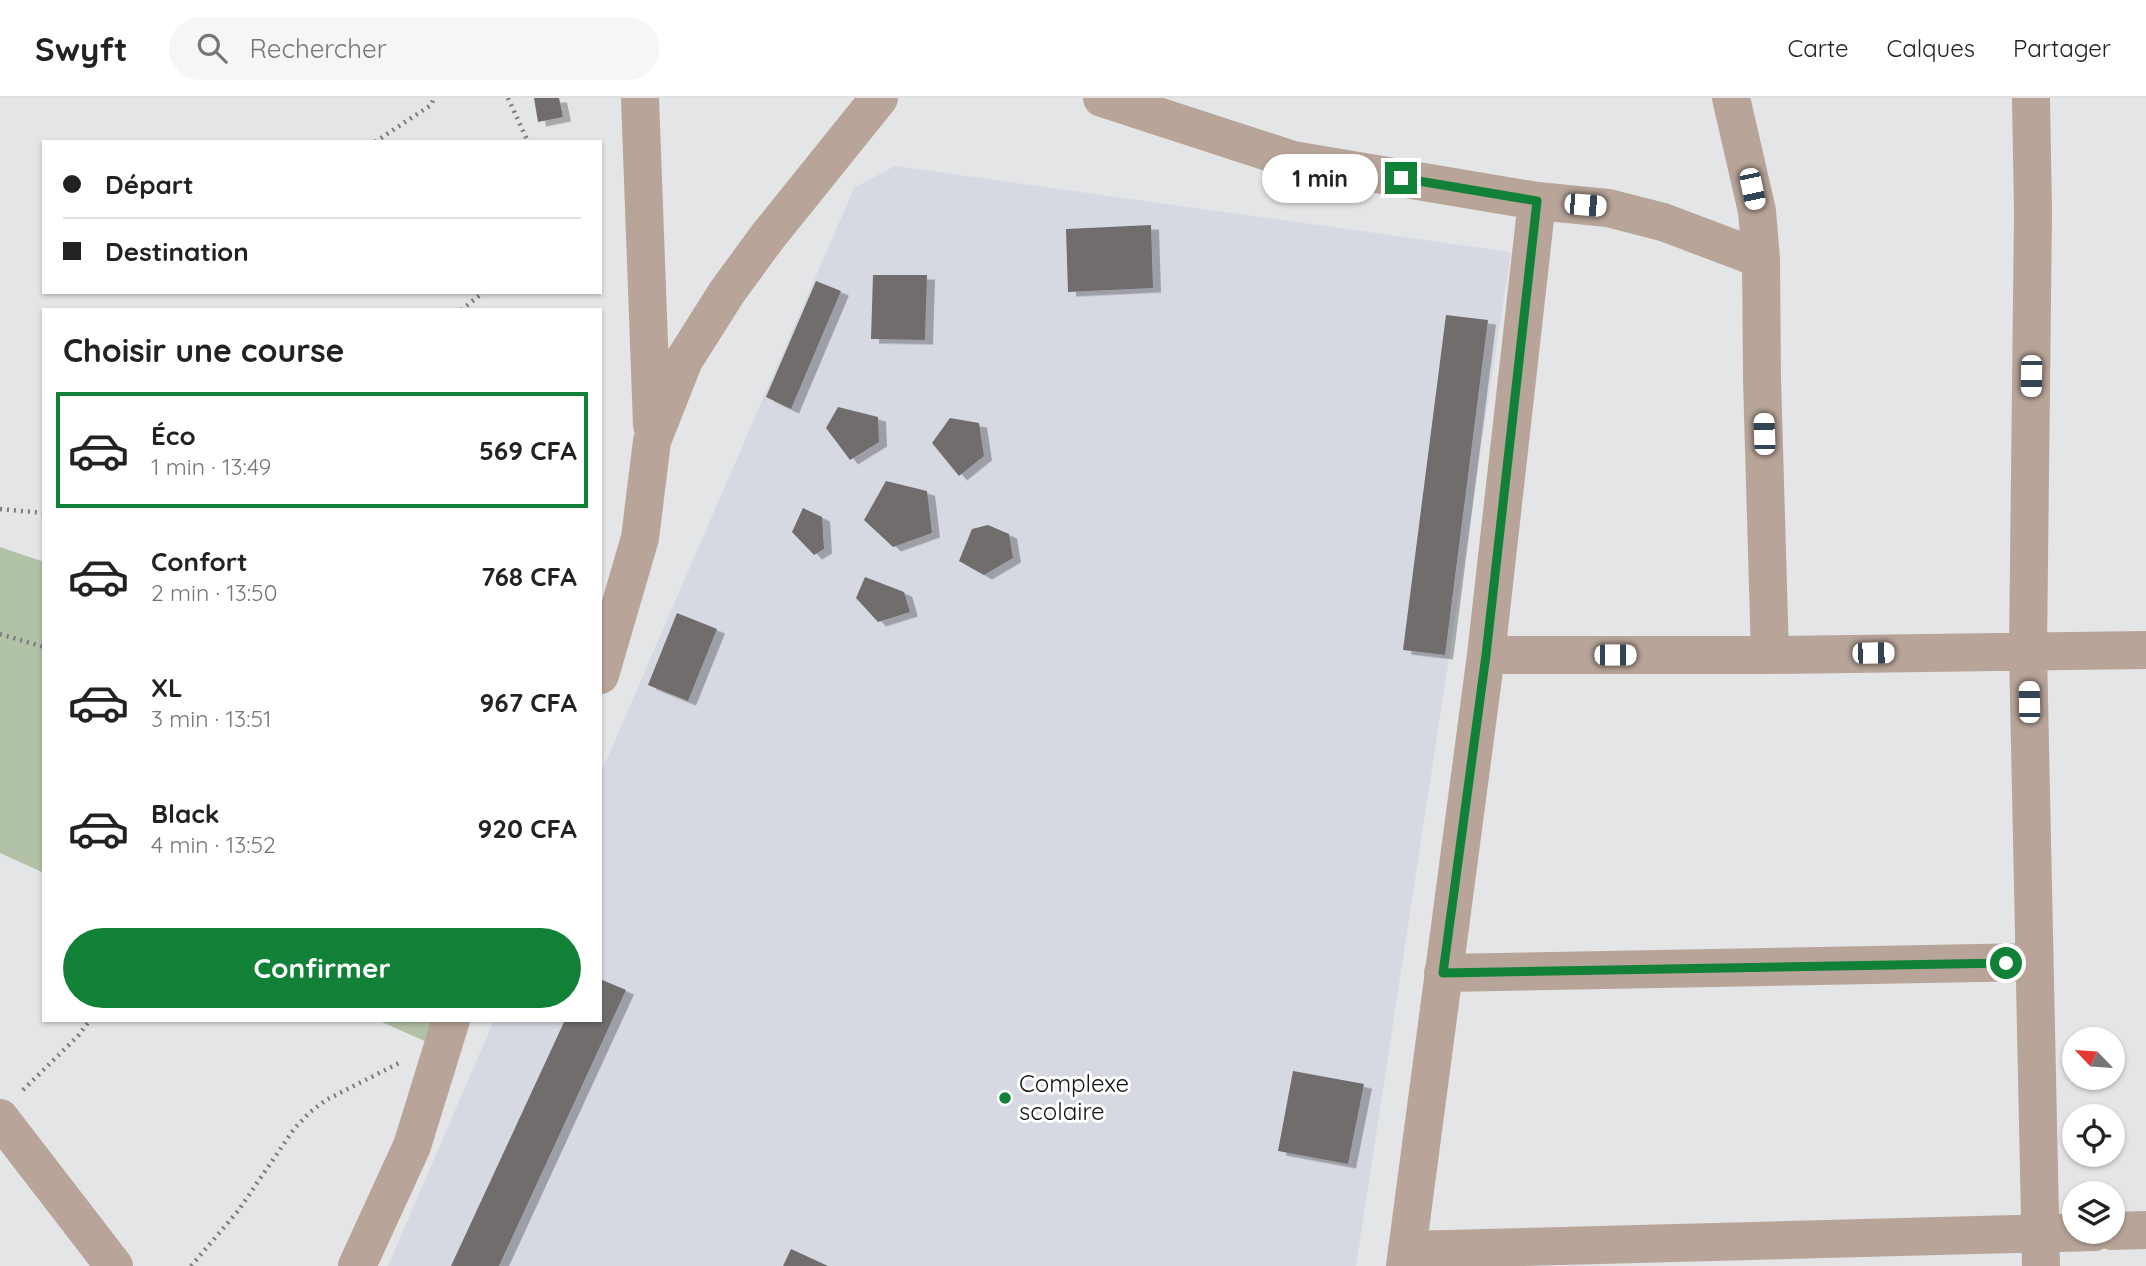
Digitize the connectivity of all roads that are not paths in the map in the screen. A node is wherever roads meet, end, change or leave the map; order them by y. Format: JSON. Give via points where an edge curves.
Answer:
{"nodes":[{"id":1,"x":640,"y":98,"type":"edge"},
{"id":2,"x":879,"y":98,"type":"edge"},
{"id":3,"x":1102,"y":98,"type":"edge"},
{"id":4,"x":1731,"y":98,"type":"edge"},
{"id":5,"x":2031,"y":98,"type":"edge"},
{"id":6,"x":1537,"y":201,"type":"junction"},
{"id":7,"x":1761,"y":259,"type":"junction"},
{"id":8,"x":652,"y":441,"type":"junction"},
{"id":9,"x":2028,"y":650,"type":"junction"},
{"id":10,"x":2146,"y":650,"type":"edge"},
{"id":11,"x":1486,"y":655,"type":"junction"},
{"id":12,"x":1770,"y":655,"type":"junction"},
{"id":13,"x":602,"y":668,"type":"edge"},
{"id":14,"x":2033,"y":962,"type":"junction"},
{"id":15,"x":1443,"y":973,"type":"junction"},
{"id":16,"x":447,"y":1031,"type":"edge"},
{"id":17,"x":10,"y":1106,"type":"edge"},
{"id":18,"x":2146,"y":1230,"type":"edge"},
{"id":19,"x":2125,"y":1231,"type":"edge"},
{"id":20,"x":2062,"y":1243,"type":"edge"},
{"id":21,"x":2041,"y":1250,"type":"edge"},
{"id":22,"x":1774,"y":1253,"type":"edge"},
{"id":23,"x":1406,"y":1258,"type":"edge"},
{"id":24,"x":114,"y":1266,"type":"edge"},
{"id":25,"x":357,"y":1266,"type":"edge"}],
"edges":[{"from":1,"to":8,"type":"street"},
{"from":2,"to":8,"type":"street","via":[[727,292],[684,360]]},
{"from":3,"to":6,"type":"street","via":[[1293,159]]},
{"from":4,"to":7,"type":"street","via":[[1757,211]]},
{"from":5,"to":9,"type":"street"},
{"from":6,"to":7,"type":"street","via":[[1608,208],[1663,222]]},
{"from":6,"to":11,"type":"street"},
{"from":7,"to":12,"type":"street"},
{"from":8,"to":13,"type":"street","via":[[640,538]]},
{"from":9,"to":10,"type":"street"},
{"from":9,"to":12,"type":"street"},
{"from":9,"to":14,"type":"street"},
{"from":11,"to":12,"type":"street"},
{"from":11,"to":15,"type":"street"},
{"from":14,"to":15,"type":"street"},
{"from":14,"to":21,"type":"street"},
{"from":15,"to":23,"type":"street"},
{"from":16,"to":25,"type":"street","via":[[412,1146]]},
{"from":17,"to":24,"type":"street"},
{"from":18,"to":19,"type":"street"},
{"from":20,"to":21,"type":"street"},
{"from":21,"to":22,"type":"street"},
{"from":22,"to":23,"type":"street"}]}
